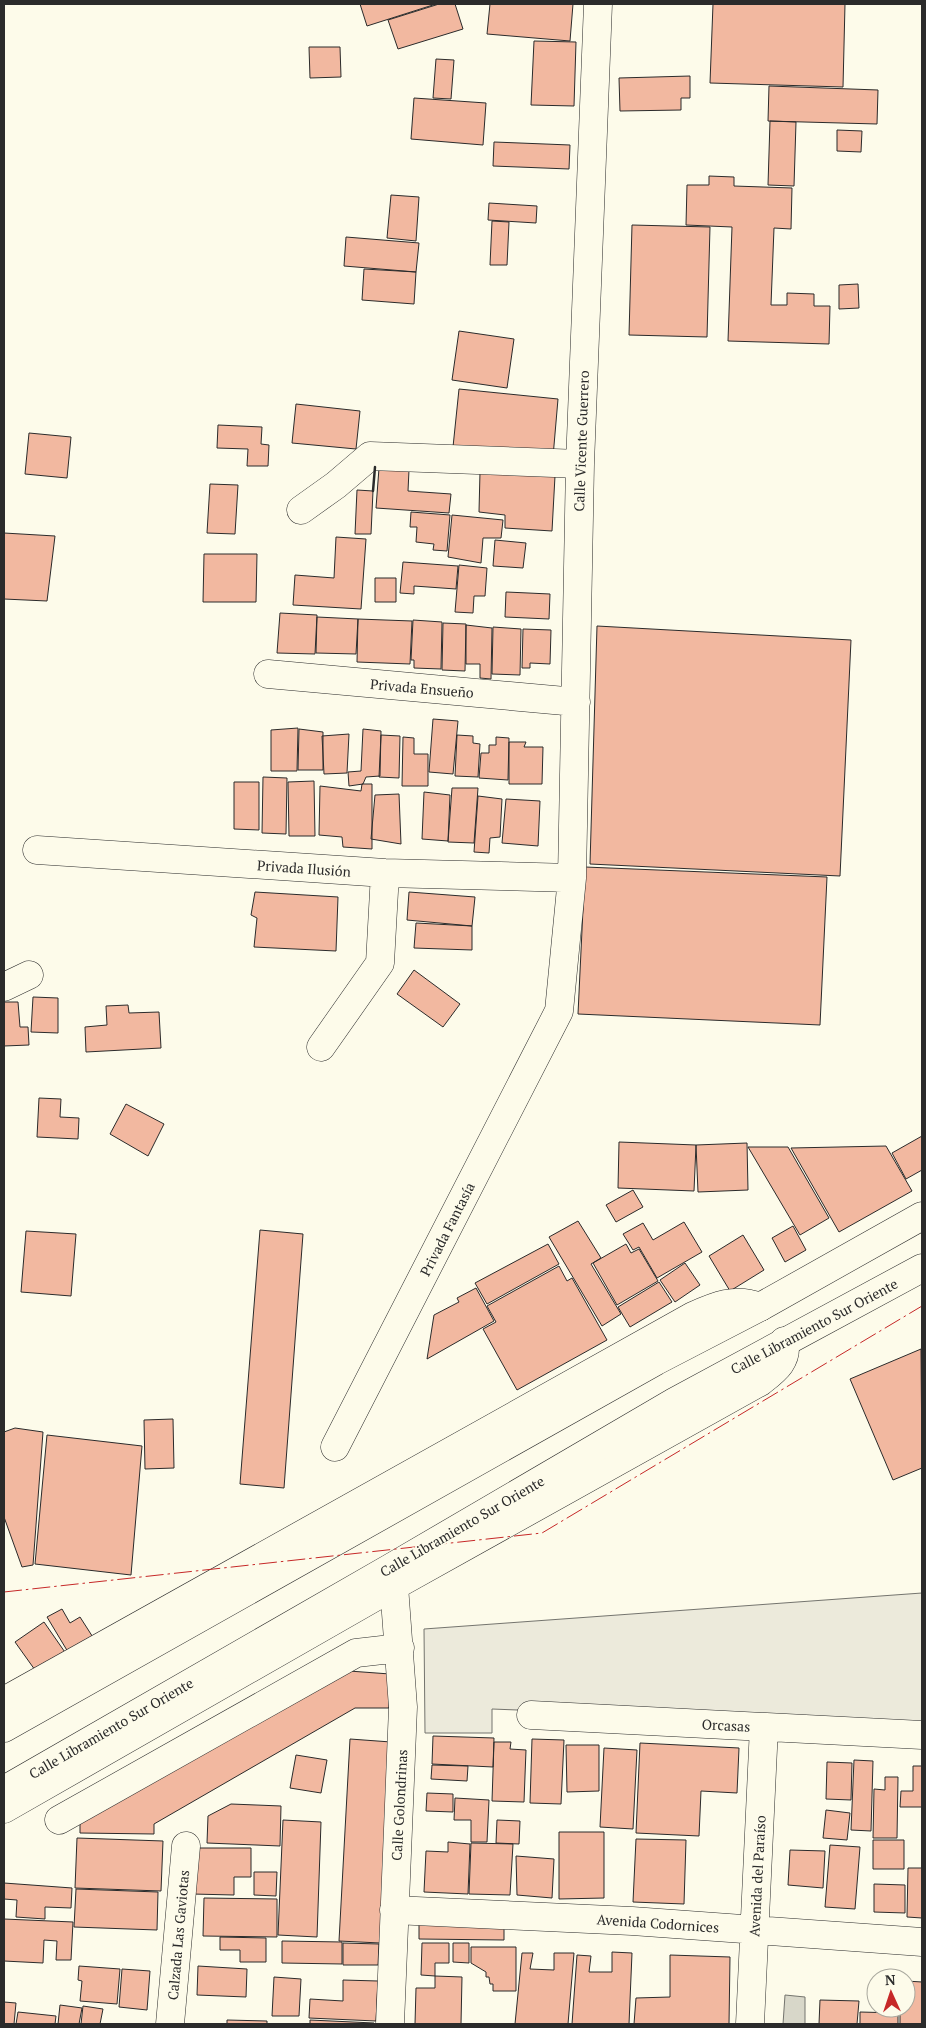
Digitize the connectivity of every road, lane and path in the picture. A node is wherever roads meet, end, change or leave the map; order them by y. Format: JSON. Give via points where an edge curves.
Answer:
{"nodes":[{"id":1,"x":598,"y":4,"type":"edge"},
{"id":2,"x":580,"y":464,"type":"junction"},
{"id":3,"x":301,"y":510,"type":"dead end"},
{"id":4,"x":268,"y":674,"type":"dead end"},
{"id":5,"x":576,"y":702,"type":"junction"},
{"id":6,"x":37,"y":850,"type":"dead end"},
{"id":7,"x":385,"y":873,"type":"junction"},
{"id":8,"x":572,"y":878,"type":"junction"},
{"id":9,"x":29,"y":975,"type":"dead end"},
{"id":10,"x":4,"y":987,"type":"edge"},
{"id":11,"x":559,"y":1011,"type":"joint"},
{"id":12,"x":320,"y":1047,"type":"dead end"},
{"id":13,"x":922,"y":1216,"type":"edge"},
{"id":14,"x":922,"y":1268,"type":"edge"},
{"id":15,"x":760,"y":1306,"type":"junction"},
{"id":16,"x":784,"y":1341,"type":"junction"},
{"id":17,"x":335,"y":1447,"type":"dead end"},
{"id":18,"x":394,"y":1586,"type":"junction"},
{"id":19,"x":400,"y":1648,"type":"junction"},
{"id":20,"x":4,"y":1701,"type":"edge"},
{"id":21,"x":530,"y":1715,"type":"dead end"},
{"id":22,"x":764,"y":1727,"type":"junction"},
{"id":23,"x":4,"y":1728,"type":"edge"},
{"id":24,"x":922,"y":1735,"type":"edge"},
{"id":25,"x":4,"y":1790,"type":"edge"},
{"id":26,"x":4,"y":1808,"type":"edge"},
{"id":27,"x":59,"y":1820,"type":"dead end"},
{"id":28,"x":186,"y":1846,"type":"dead end"},
{"id":29,"x":394,"y":1910,"type":"junction"},
{"id":30,"x":754,"y":1930,"type":"junction"},
{"id":31,"x":922,"y":1942,"type":"edge"},
{"id":32,"x":170,"y":2024,"type":"edge"},
{"id":33,"x":390,"y":2024,"type":"edge"},
{"id":34,"x":750,"y":2024,"type":"edge"}],
"edges":[{"from":1,"to":2,"type":"street","name":"Calle Vicente Guerrero"},
{"from":2,"to":3,"type":"street","via":[[370,456]]},
{"from":2,"to":5,"type":"street","name":"Calle Vicente Guerrero"},
{"from":4,"to":5,"type":"street","name":"Privada Ensueño"},
{"from":5,"to":8,"type":"street","name":"Calle Vicente Guerrero"},
{"from":6,"to":7,"type":"street","name":"Privada Ilusión"},
{"from":7,"to":8,"type":"street","name":"Privada Ilusión"},
{"from":7,"to":12,"type":"street","via":[[380,963]]},
{"from":8,"to":11,"type":"street","name":"Calle Vicente Guerrero"},
{"from":9,"to":10,"type":"street"},
{"from":11,"to":17,"type":"street","name":"Privada Fantasía"},
{"from":13,"to":15,"type":"street"},
{"from":14,"to":16,"type":"street","name":"Calle Libramiento Sur Oriente"},
{"from":15,"to":20,"type":"street","via":[[734,1302],[693,1316]]},
{"from":15,"to":23,"type":"street","via":[[656,1361]]},
{"from":16,"to":18,"type":"street","via":[[783,1358],[778,1368],[760,1382]]},
{"from":16,"to":25,"type":"street","name":"Calle Libramiento Sur Oriente"},
{"from":18,"to":19,"type":"street","name":"Calle Golondrinas"},
{"from":18,"to":26,"type":"street"},
{"from":19,"to":27,"type":"street","via":[[356,1654]]},
{"from":19,"to":29,"type":"street","name":"Calle Golondrinas","via":[[403,1707]]},
{"from":21,"to":22,"type":"street","name":"Orcasas"},
{"from":22,"to":24,"type":"street","name":"Orcasas"},
{"from":22,"to":30,"type":"street","name":"Avenida del Paraíso"},
{"from":28,"to":32,"type":"street","name":"Calzada Las Gaviotas"},
{"from":29,"to":30,"type":"street","name":"Avenida Codornices"},
{"from":29,"to":33,"type":"street","name":"Calle Golondrinas"},
{"from":30,"to":31,"type":"street","name":"Avenida Codornices"},
{"from":30,"to":34,"type":"street","name":"Avenida del Paraíso"}]}
